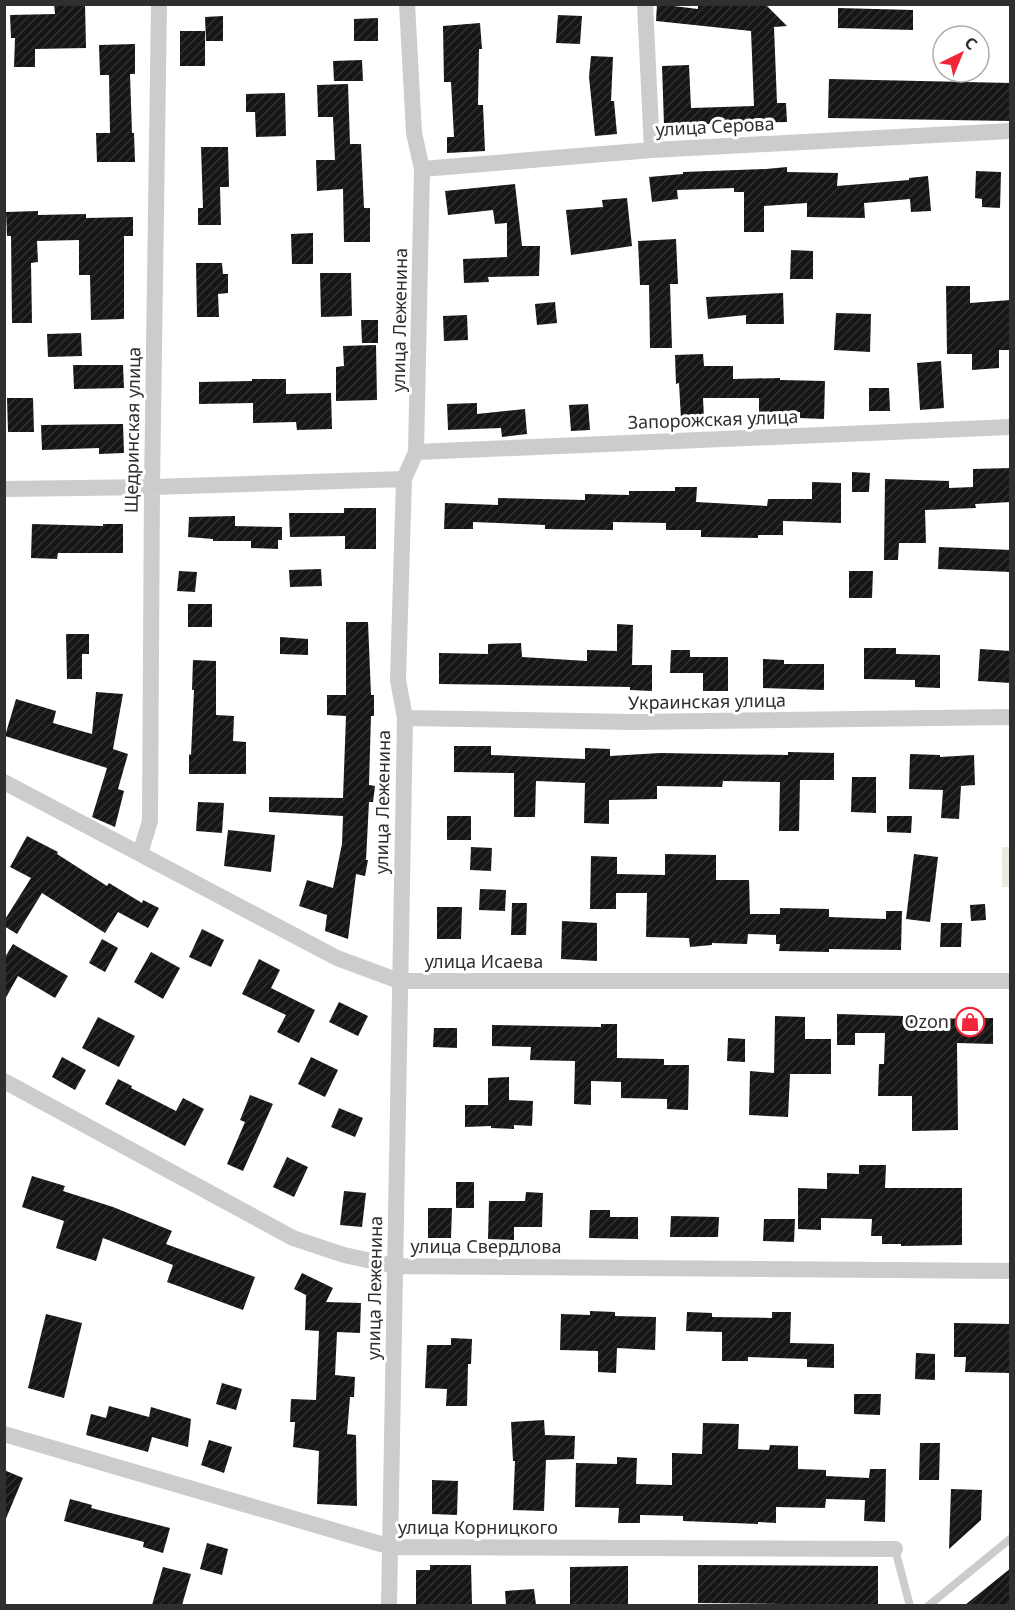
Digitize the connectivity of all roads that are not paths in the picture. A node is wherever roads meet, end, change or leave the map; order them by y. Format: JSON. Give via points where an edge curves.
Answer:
{"nodes":[{"id":1,"x":159,"y":4,"type":"edge"},
{"id":2,"x":407,"y":4,"type":"edge"},
{"id":3,"x":645,"y":4,"type":"edge"},
{"id":4,"x":1011,"y":130,"type":"edge"},
{"id":5,"x":652,"y":150,"type":"junction"},
{"id":6,"x":422,"y":169,"type":"junction"},
{"id":7,"x":1011,"y":427,"type":"edge"},
{"id":8,"x":416,"y":452,"type":"junction"},
{"id":9,"x":404,"y":479,"type":"junction"},
{"id":10,"x":152,"y":487,"type":"junction"},
{"id":11,"x":4,"y":489,"type":"edge"},
{"id":12,"x":1011,"y":717,"type":"edge"},
{"id":13,"x":405,"y":718,"type":"junction"},
{"id":14,"x":4,"y":782,"type":"edge"},
{"id":15,"x":140,"y":854,"type":"junction"},
{"id":16,"x":399,"y":981,"type":"junction"},
{"id":17,"x":1011,"y":981,"type":"edge"},
{"id":18,"x":4,"y":1081,"type":"edge"},
{"id":19,"x":395,"y":1266,"type":"junction"},
{"id":20,"x":1011,"y":1271,"type":"edge"},
{"id":21,"x":4,"y":1434,"type":"edge"},
{"id":22,"x":1011,"y":1539,"type":"edge"},
{"id":23,"x":391,"y":1548,"type":"junction"},
{"id":24,"x":895,"y":1549,"type":"joint"},
{"id":25,"x":389,"y":1605,"type":"edge"},
{"id":26,"x":910,"y":1605,"type":"edge"},
{"id":27,"x":928,"y":1605,"type":"edge"}],
"edges":[{"from":1,"to":10,"type":"street","name":"Щедринская улица"},
{"from":2,"to":6,"type":"street","name":"улица Леженина","via":[[414,133]]},
{"from":3,"to":5,"type":"street"},
{"from":4,"to":5,"type":"street","name":"улица Серова"},
{"from":5,"to":6,"type":"street","name":"улица Серова"},
{"from":6,"to":8,"type":"street","name":"улица Леженина"},
{"from":7,"to":8,"type":"street","name":"Запорожская улица"},
{"from":8,"to":9,"type":"street","name":"улица Леженина"},
{"from":9,"to":10,"type":"street"},
{"from":9,"to":13,"type":"street","name":"улица Леженина","via":[[398,680]]},
{"from":10,"to":11,"type":"street"},
{"from":10,"to":15,"type":"street","name":"Щедринская улица","via":[[150,821]]},
{"from":12,"to":13,"type":"street","name":"Украинская улица","via":[[643,722]]},
{"from":13,"to":16,"type":"street","name":"улица Леженина"},
{"from":14,"to":15,"type":"street","name":"улица Исаева"},
{"from":15,"to":16,"type":"street","name":"улица Исаева","via":[[337,958]]},
{"from":16,"to":17,"type":"street","name":"улица Исаева"},
{"from":16,"to":19,"type":"street","name":"улица Леженина"},
{"from":18,"to":19,"type":"street","name":"улица Свердлова","via":[[293,1238]]},
{"from":19,"to":20,"type":"street","name":"улица Свердлова"},
{"from":19,"to":23,"type":"street","name":"улица Леженина"},
{"from":21,"to":23,"type":"street","name":"улица Корницкого"},
{"from":22,"to":27,"type":"lane"},
{"from":23,"to":24,"type":"street","name":"улица Корницкого"},
{"from":23,"to":25,"type":"street","name":"улица Леженина"},
{"from":24,"to":26,"type":"lane"}]}
